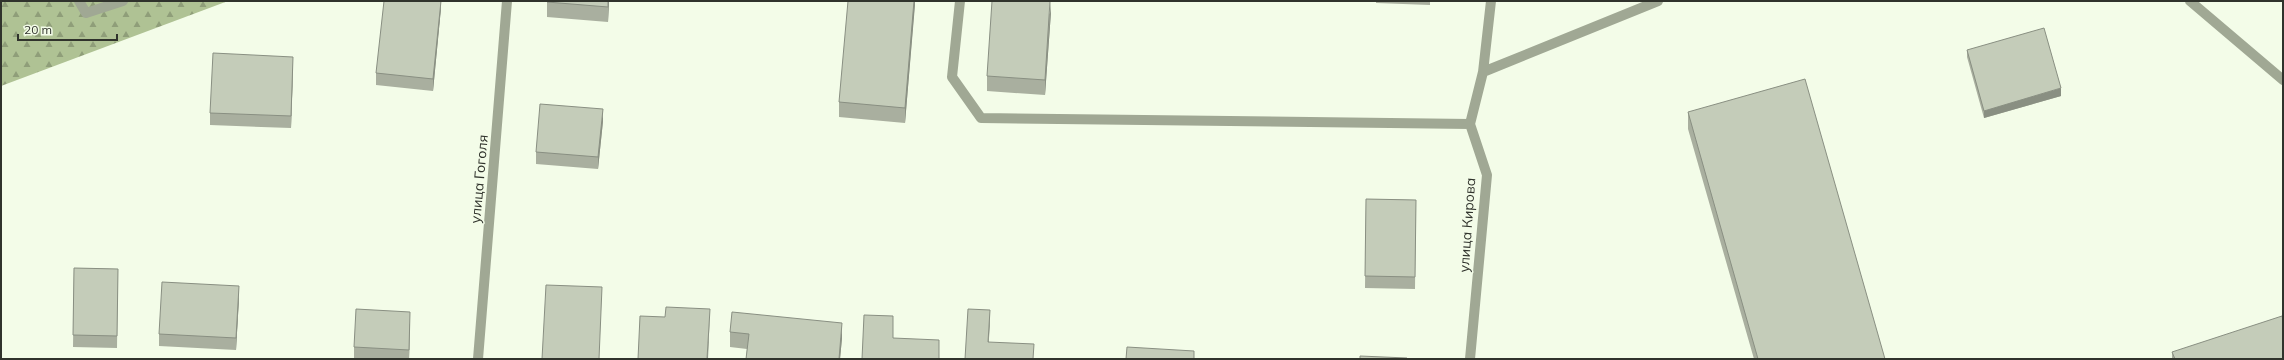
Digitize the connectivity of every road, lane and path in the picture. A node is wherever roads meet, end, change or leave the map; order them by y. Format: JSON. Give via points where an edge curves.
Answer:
{"nodes":[{"id":1,"x":79,"y":1,"type":"edge"},
{"id":2,"x":123,"y":1,"type":"edge"},
{"id":3,"x":507,"y":1,"type":"edge"},
{"id":4,"x":960,"y":1,"type":"edge"},
{"id":5,"x":1491,"y":1,"type":"edge"},
{"id":6,"x":1658,"y":1,"type":"edge"},
{"id":7,"x":2190,"y":1,"type":"edge"},
{"id":8,"x":1483,"y":72,"type":"junction"},
{"id":9,"x":2283,"y":80,"type":"edge"},
{"id":10,"x":1470,"y":124,"type":"junction"},
{"id":11,"x":478,"y":359,"type":"edge"},
{"id":12,"x":1470,"y":359,"type":"edge"}],
"edges":[{"from":1,"to":2,"type":"street","via":[[86,13]]},
{"from":3,"to":11,"type":"street","name":"улица Гоголя"},
{"from":4,"to":10,"type":"street","via":[[952,77],[981,118]]},
{"from":5,"to":8,"type":"street"},
{"from":6,"to":8,"type":"street"},
{"from":7,"to":9,"type":"street"},
{"from":8,"to":10,"type":"street"},
{"from":10,"to":12,"type":"street","name":"улица Кирова","via":[[1486,175]]}]}
